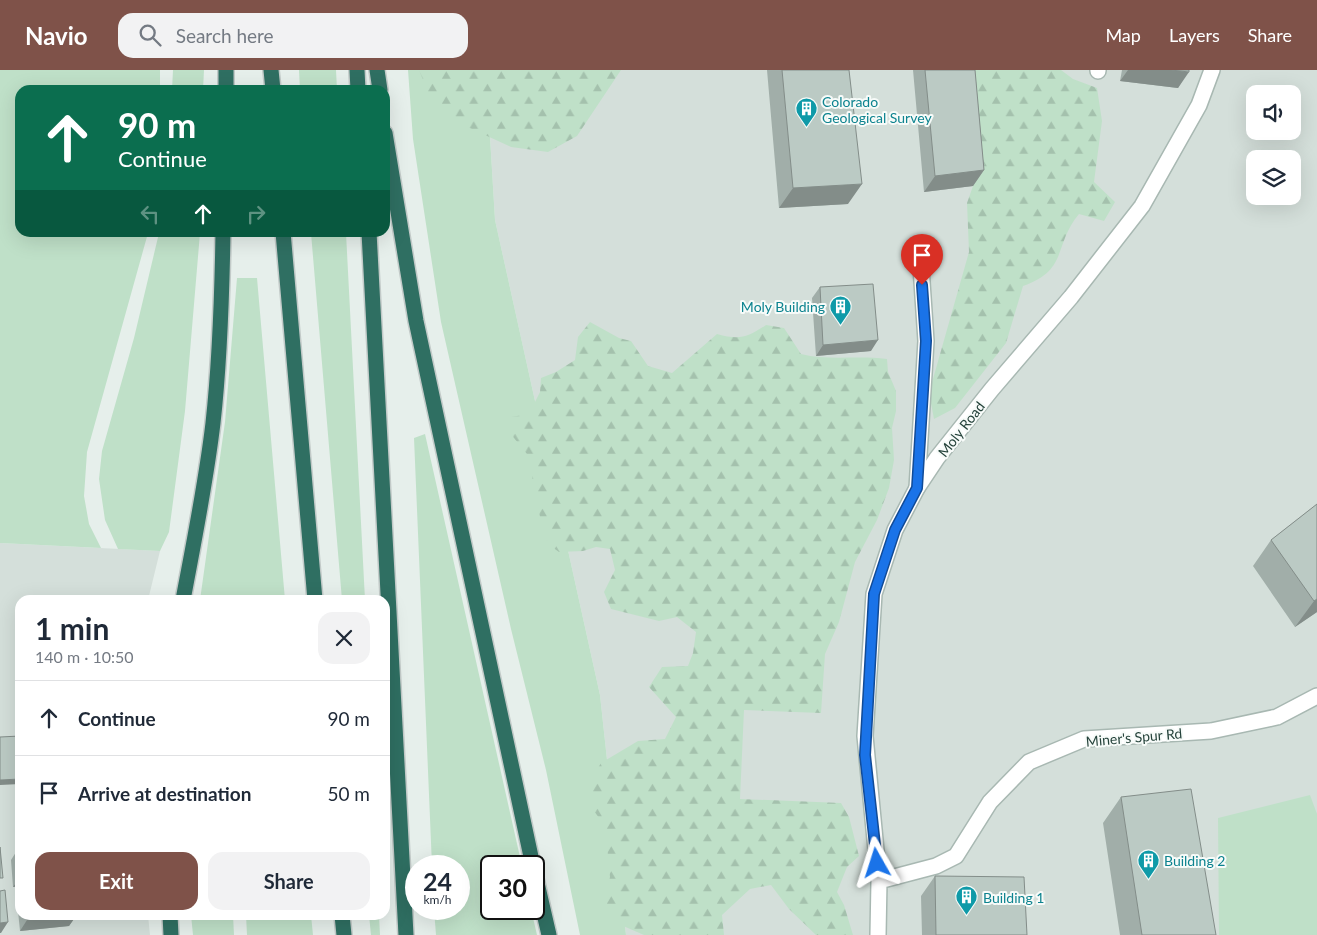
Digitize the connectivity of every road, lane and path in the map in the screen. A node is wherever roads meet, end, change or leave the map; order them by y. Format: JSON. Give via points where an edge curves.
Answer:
{"nodes":[{"id":1,"x":226,"y":70,"type":"edge"},
{"id":2,"x":271,"y":70,"type":"edge"},
{"id":3,"x":357,"y":70,"type":"edge"},
{"id":4,"x":377,"y":70,"type":"edge"},
{"id":5,"x":1212,"y":70,"type":"edge"},
{"id":6,"x":226,"y":85,"type":"edge"},
{"id":7,"x":272,"y":85,"type":"edge"},
{"id":8,"x":358,"y":85,"type":"edge"},
{"id":9,"x":379,"y":85,"type":"edge"},
{"id":10,"x":390,"y":163,"type":"edge"},
{"id":11,"x":223,"y":237,"type":"edge"},
{"id":12,"x":282,"y":237,"type":"edge"},
{"id":13,"x":369,"y":237,"type":"edge"},
{"id":14,"x":921,"y":267,"type":"dead end"},
{"id":15,"x":917,"y":488,"type":"junction"},
{"id":16,"x":184,"y":595,"type":"edge"},
{"id":17,"x":315,"y":595,"type":"edge"},
{"id":18,"x":388,"y":595,"type":"edge"},
{"id":19,"x":390,"y":631,"type":"edge"},
{"id":20,"x":1317,"y":696,"type":"edge"},
{"id":21,"x":530,"y":855,"type":"edge"},
{"id":22,"x":879,"y":881,"type":"junction"},
{"id":23,"x":545,"y":918,"type":"edge"},
{"id":24,"x":170,"y":920,"type":"edge"},
{"id":25,"x":342,"y":920,"type":"edge"},
{"id":26,"x":171,"y":935,"type":"edge"},
{"id":27,"x":344,"y":935,"type":"edge"},
{"id":28,"x":406,"y":935,"type":"edge"},
{"id":29,"x":549,"y":935,"type":"edge"},
{"id":30,"x":878,"y":935,"type":"edge"}],
"edges":[{"from":1,"to":6,"type":"highway"},
{"from":2,"to":7,"type":"highway"},
{"from":3,"to":8,"type":"highway"},
{"from":4,"to":9,"type":"highway"},
{"from":5,"to":15,"type":"street","name":"Moly Road","via":[[1199,105],[1142,206],[937,458]]},
{"from":10,"to":21,"type":"highway","via":[[416,321]]},
{"from":11,"to":16,"type":"highway","via":[[213,422]]},
{"from":12,"to":17,"type":"highway"},
{"from":13,"to":18,"type":"highway"},
{"from":14,"to":15,"type":"street","via":[[926,341]]},
{"from":15,"to":22,"type":"street","name":"Moly Road","via":[[895,530],[874,594],[865,755]]},
{"from":19,"to":28,"type":"highway"},
{"from":20,"to":22,"type":"street","name":"Miner's Spur Rd","via":[[1277,717],[1211,731],[1084,739],[1028,762],[990,802],[956,856],[936,866]]},
{"from":22,"to":30,"type":"street","name":"Moly Road"},
{"from":23,"to":29,"type":"highway"},
{"from":24,"to":26,"type":"highway"},
{"from":25,"to":27,"type":"highway"}]}
